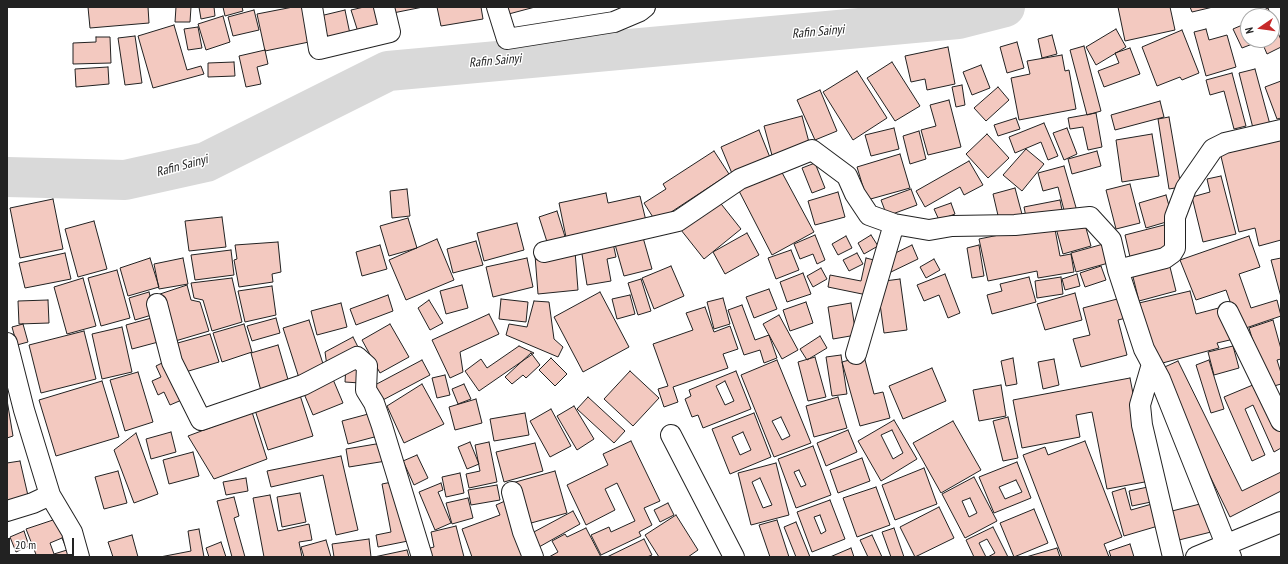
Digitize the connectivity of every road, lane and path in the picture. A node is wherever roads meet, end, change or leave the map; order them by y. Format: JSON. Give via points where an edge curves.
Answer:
{"nodes":[{"id":1,"x":312,"y":7,"type":"edge"},
{"id":2,"x":384,"y":7,"type":"edge"},
{"id":3,"x":497,"y":7,"type":"edge"},
{"id":4,"x":644,"y":7,"type":"edge"},
{"id":5,"x":1281,"y":130,"type":"edge"},
{"id":6,"x":894,"y":224,"type":"junction"},
{"id":7,"x":544,"y":252,"type":"dead end"},
{"id":8,"x":1118,"y":270,"type":"junction"},
{"id":9,"x":157,"y":304,"type":"dead end"},
{"id":10,"x":1228,"y":312,"type":"dead end"},
{"id":11,"x":7,"y":343,"type":"edge"},
{"id":12,"x":856,"y":354,"type":"dead end"},
{"id":13,"x":1152,"y":364,"type":"junction"},
{"id":14,"x":1281,"y":421,"type":"edge"},
{"id":15,"x":671,"y":435,"type":"dead end"},
{"id":16,"x":512,"y":492,"type":"dead end"},
{"id":17,"x":50,"y":495,"type":"junction"},
{"id":18,"x":7,"y":511,"type":"edge"},
{"id":19,"x":1281,"y":522,"type":"edge"},
{"id":20,"x":1229,"y":551,"type":"edge"},
{"id":21,"x":79,"y":557,"type":"edge"},
{"id":22,"x":422,"y":557,"type":"edge"},
{"id":23,"x":533,"y":557,"type":"edge"},
{"id":24,"x":734,"y":557,"type":"edge"},
{"id":25,"x":1173,"y":557,"type":"edge"},
{"id":26,"x":1196,"y":557,"type":"edge"}],
"edges":[{"from":1,"to":2,"type":"street","via":[[319,49],[390,32]]},
{"from":3,"to":4,"type":"street","via":[[507,39],[614,22]]},
{"from":5,"to":8,"type":"street","via":[[1214,149],[1186,188],[1175,217],[1175,248],[1172,253],[1165,258]]},
{"from":6,"to":7,"type":"street","via":[[868,215],[847,176],[812,150],[740,179],[678,221]]},
{"from":6,"to":8,"type":"street","via":[[929,230],[952,226],[1015,225],[1090,217],[1111,240]]},
{"from":6,"to":12,"type":"street"},
{"from":8,"to":13,"type":"street","via":[[1144,349]]},
{"from":9,"to":22,"type":"street","via":[[172,362],[201,420],[303,385],[357,357],[366,366],[366,390],[374,403],[382,426]]},
{"from":10,"to":14,"type":"street"},
{"from":11,"to":17,"type":"street"},
{"from":13,"to":20,"type":"street"},
{"from":13,"to":25,"type":"street","via":[[1140,404],[1142,425]]},
{"from":15,"to":24,"type":"street"},
{"from":16,"to":23,"type":"street"},
{"from":17,"to":18,"type":"street"},
{"from":17,"to":21,"type":"street","via":[[72,532]]},
{"from":19,"to":20,"type":"street"},
{"from":20,"to":26,"type":"street"}]}
